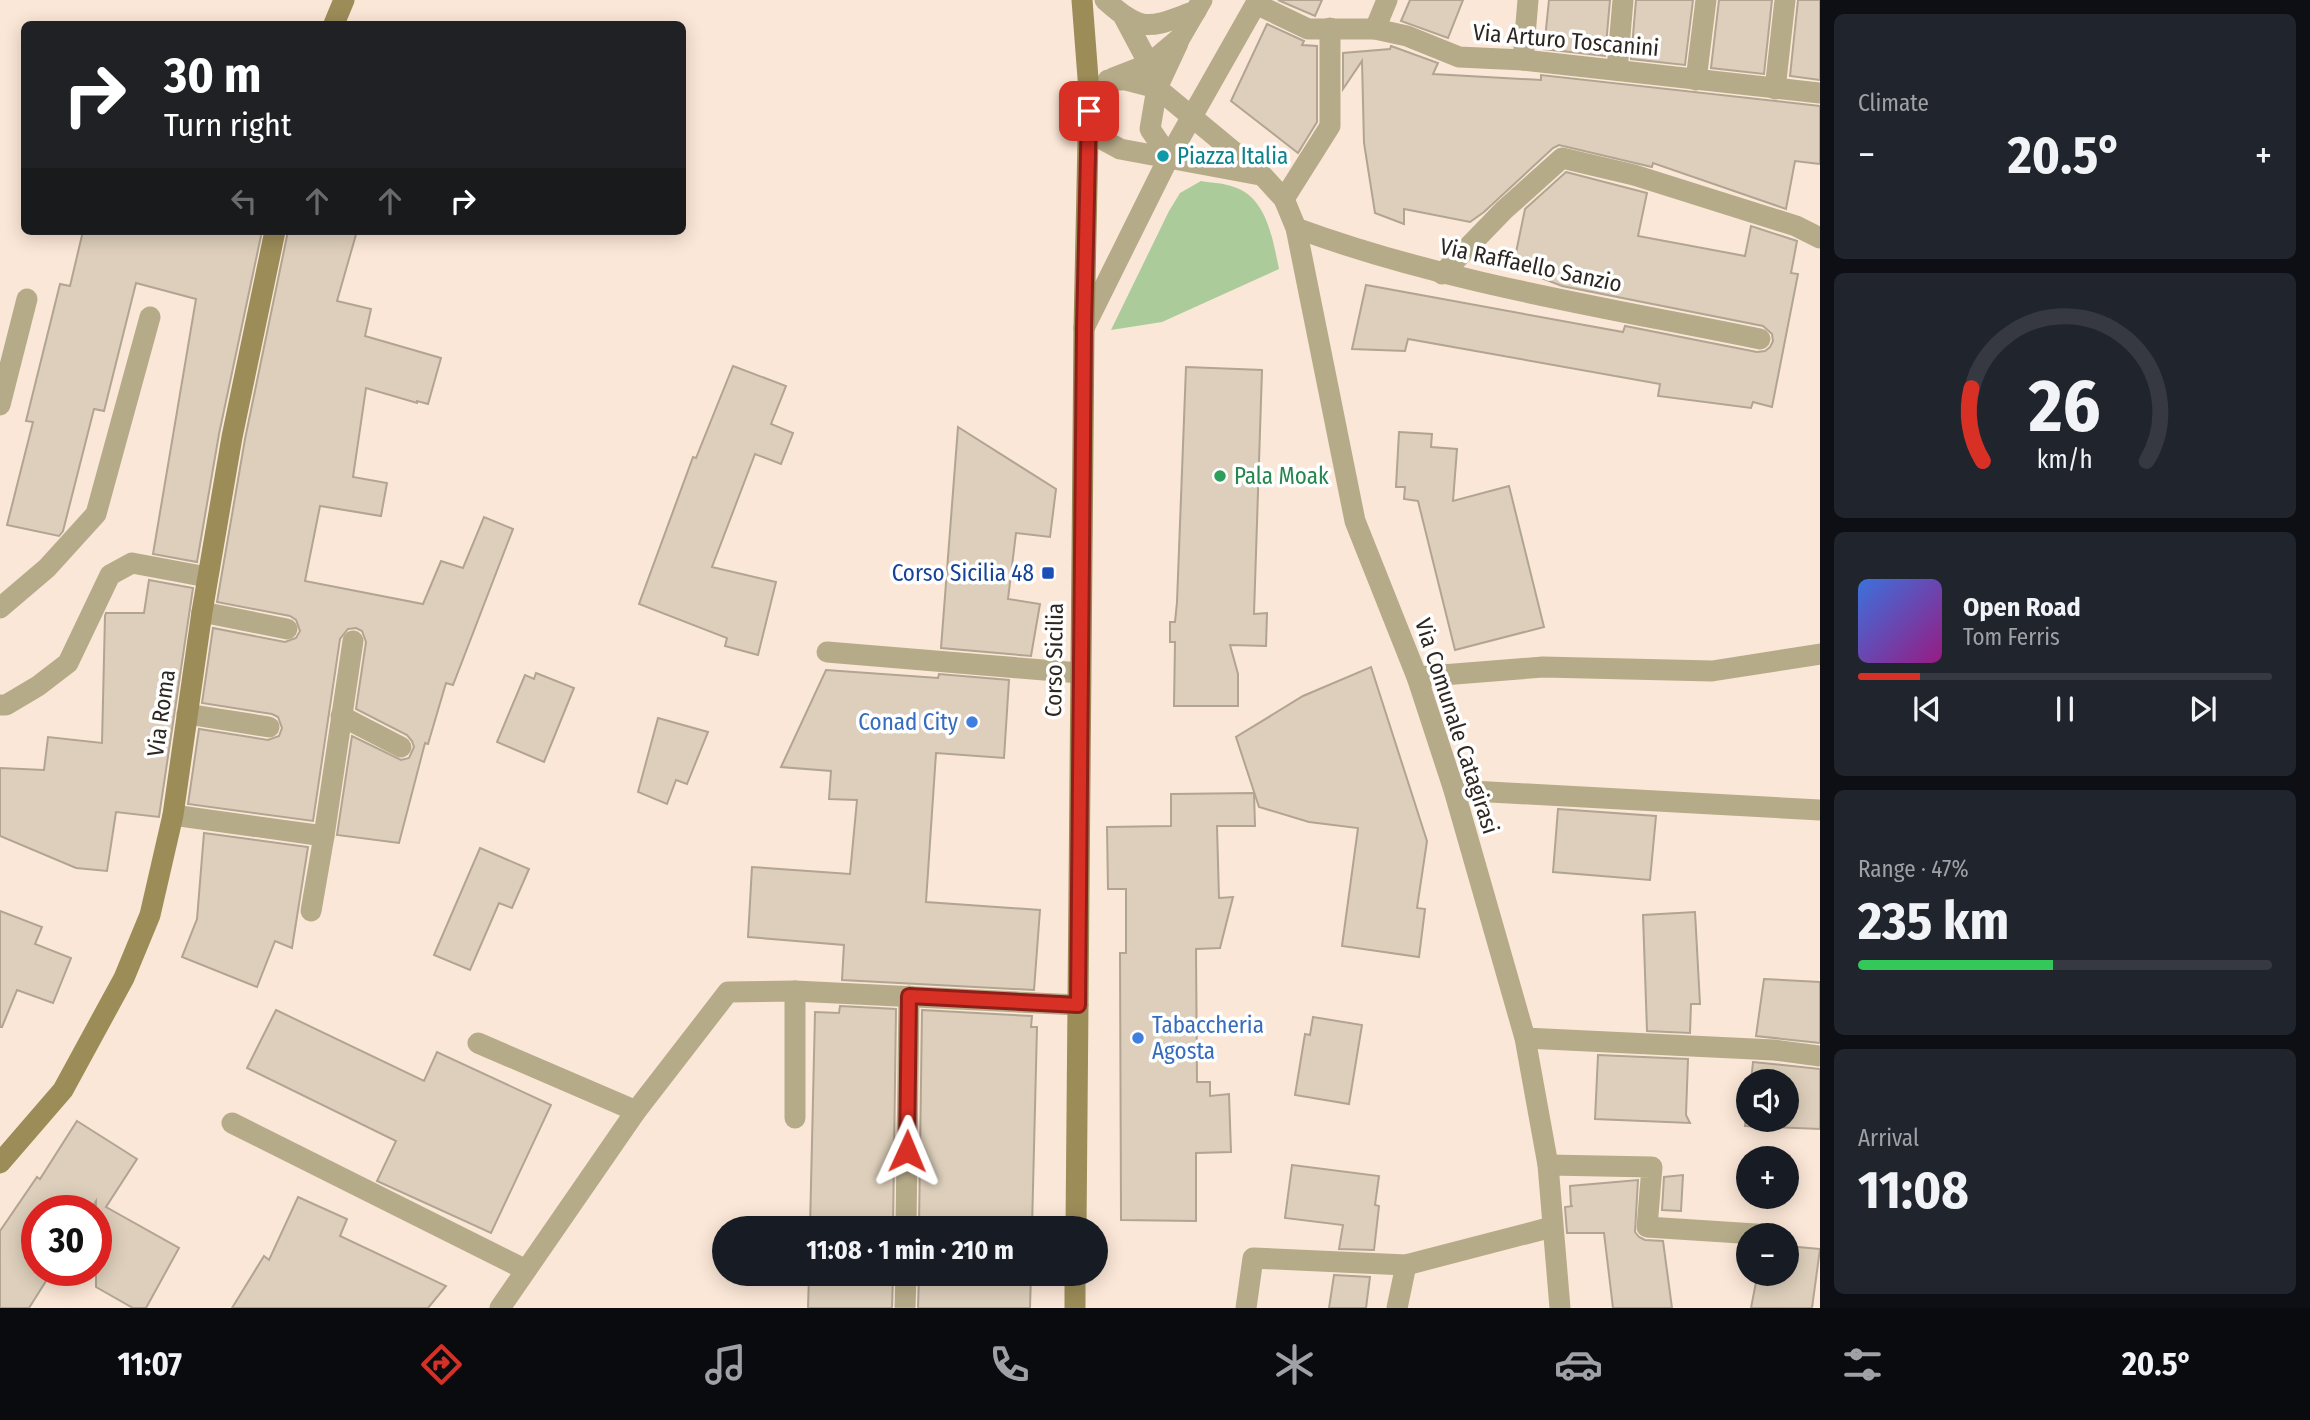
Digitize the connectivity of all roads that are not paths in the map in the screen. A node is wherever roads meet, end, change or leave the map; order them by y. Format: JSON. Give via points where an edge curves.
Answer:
{"nodes":[{"id":1,"x":344,"y":0,"type":"edge"},
{"id":2,"x":1082,"y":0,"type":"edge"},
{"id":3,"x":1105,"y":0,"type":"edge"},
{"id":4,"x":1388,"y":0,"type":"edge"},
{"id":5,"x":1528,"y":0,"type":"edge"},
{"id":6,"x":1623,"y":0,"type":"edge"},
{"id":7,"x":1706,"y":0,"type":"edge"},
{"id":8,"x":1785,"y":0,"type":"edge"},
{"id":9,"x":1199,"y":6,"type":"edge"},
{"id":10,"x":1262,"y":6,"type":"edge"},
{"id":11,"x":1124,"y":17,"type":"junction"},
{"id":12,"x":335,"y":21,"type":"edge"},
{"id":13,"x":1330,"y":28,"type":"junction"},
{"id":14,"x":1375,"y":29,"type":"junction"},
{"id":15,"x":1180,"y":38,"type":"junction"},
{"id":16,"x":1523,"y":60,"type":"junction"},
{"id":17,"x":1149,"y":64,"type":"junction"},
{"id":18,"x":1617,"y":70,"type":"junction"},
{"id":19,"x":1108,"y":80,"type":"junction"},
{"id":20,"x":1696,"y":80,"type":"junction"},
{"id":21,"x":1157,"y":88,"type":"junction"},
{"id":22,"x":1775,"y":89,"type":"junction"},
{"id":23,"x":1089,"y":91,"type":"junction"},
{"id":24,"x":1820,"y":93,"type":"edge"},
{"id":25,"x":1192,"y":117,"type":"junction"},
{"id":26,"x":1089,"y":132,"type":"junction"},
{"id":27,"x":1168,"y":157,"type":"junction"},
{"id":28,"x":1262,"y":175,"type":"junction"},
{"id":29,"x":1284,"y":199,"type":"junction"},
{"id":30,"x":1296,"y":228,"type":"junction"},
{"id":31,"x":274,"y":235,"type":"edge"},
{"id":32,"x":1820,"y":238,"type":"edge"},
{"id":33,"x":1442,"y":274,"type":"junction"},
{"id":34,"x":27,"y":299,"type":"dead end"},
{"id":35,"x":150,"y":317,"type":"dead end"},
{"id":36,"x":1084,"y":328,"type":"junction"},
{"id":37,"x":1760,"y":339,"type":"dead end"},
{"id":38,"x":0,"y":405,"type":"edge"},
{"id":39,"x":208,"y":577,"type":"junction"},
{"id":40,"x":0,"y":608,"type":"edge"},
{"id":41,"x":202,"y":612,"type":"junction"},
{"id":42,"x":287,"y":629,"type":"dead end"},
{"id":43,"x":353,"y":641,"type":"dead end"},
{"id":44,"x":827,"y":653,"type":"dead end"},
{"id":45,"x":1820,"y":653,"type":"edge"},
{"id":46,"x":1080,"y":673,"type":"junction"},
{"id":47,"x":1417,"y":677,"type":"junction"},
{"id":48,"x":0,"y":705,"type":"edge"},
{"id":49,"x":187,"y":714,"type":"junction"},
{"id":50,"x":341,"y":716,"type":"junction"},
{"id":51,"x":270,"y":727,"type":"dead end"},
{"id":52,"x":401,"y":747,"type":"dead end"},
{"id":53,"x":1454,"y":790,"type":"junction"},
{"id":54,"x":1820,"y":810,"type":"edge"},
{"id":55,"x":173,"y":815,"type":"junction"},
{"id":56,"x":324,"y":836,"type":"junction"},
{"id":57,"x":311,"y":911,"type":"dead end"},
{"id":58,"x":795,"y":991,"type":"junction"},
{"id":59,"x":909,"y":996,"type":"junction"},
{"id":60,"x":1078,"y":1005,"type":"junction"},
{"id":61,"x":1525,"y":1038,"type":"junction"},
{"id":62,"x":478,"y":1043,"type":"dead end"},
{"id":63,"x":1820,"y":1056,"type":"edge"},
{"id":64,"x":636,"y":1111,"type":"junction"},
{"id":65,"x":795,"y":1118,"type":"dead end"},
{"id":66,"x":232,"y":1123,"type":"dead end"},
{"id":67,"x":0,"y":1163,"type":"edge"},
{"id":68,"x":1548,"y":1165,"type":"junction"},
{"id":69,"x":906,"y":1216,"type":"edge"},
{"id":70,"x":1076,"y":1216,"type":"edge"},
{"id":71,"x":1552,"y":1227,"type":"junction"},
{"id":72,"x":1736,"y":1233,"type":"edge"},
{"id":73,"x":1406,"y":1265,"type":"junction"},
{"id":74,"x":526,"y":1269,"type":"junction"},
{"id":75,"x":906,"y":1286,"type":"edge"},
{"id":76,"x":1075,"y":1286,"type":"edge"},
{"id":77,"x":500,"y":1308,"type":"edge"},
{"id":78,"x":905,"y":1308,"type":"edge"},
{"id":79,"x":1075,"y":1308,"type":"edge"},
{"id":80,"x":1246,"y":1308,"type":"edge"},
{"id":81,"x":1397,"y":1308,"type":"edge"},
{"id":82,"x":1560,"y":1308,"type":"edge"}],
"edges":[{"from":1,"to":12,"type":"street"},
{"from":2,"to":23,"type":"street","name":"Corso Sicilia"},
{"from":3,"to":11,"type":"street"},
{"from":4,"to":14,"type":"street"},
{"from":5,"to":16,"type":"street"},
{"from":6,"to":18,"type":"street"},
{"from":7,"to":20,"type":"street"},
{"from":8,"to":22,"type":"street"},
{"from":9,"to":11,"type":"street","via":[[1150,27]]},
{"from":9,"to":15,"type":"street"},
{"from":10,"to":13,"type":"street","name":"Via Arturo Toscanini","via":[[1308,29]]},
{"from":10,"to":25,"type":"street"},
{"from":11,"to":17,"type":"street"},
{"from":13,"to":14,"type":"street","name":"Via Arturo Toscanini"},
{"from":13,"to":29,"type":"street","via":[[1331,127]]},
{"from":14,"to":16,"type":"street","name":"Via Arturo Toscanini","via":[[1459,57]]},
{"from":15,"to":17,"type":"street"},
{"from":15,"to":21,"type":"street"},
{"from":16,"to":18,"type":"street","name":"Via Arturo Toscanini"},
{"from":17,"to":19,"type":"street"},
{"from":17,"to":21,"type":"street"},
{"from":18,"to":20,"type":"street","name":"Via Arturo Toscanini"},
{"from":19,"to":21,"type":"street"},
{"from":19,"to":23,"type":"street"},
{"from":20,"to":22,"type":"street","name":"Via Arturo Toscanini"},
{"from":21,"to":25,"type":"street","name":"Via Comunale Catagirasi"},
{"from":21,"to":27,"type":"street","via":[[1150,129]]},
{"from":22,"to":24,"type":"street","name":"Via Arturo Toscanini"},
{"from":23,"to":26,"type":"street","name":"Corso Sicilia"},
{"from":25,"to":27,"type":"street"},
{"from":25,"to":28,"type":"street","name":"Via Comunale Catagirasi"},
{"from":26,"to":27,"type":"street","via":[[1120,149]]},
{"from":26,"to":36,"type":"street","name":"Corso Sicilia"},
{"from":27,"to":28,"type":"street"},
{"from":27,"to":36,"type":"street"},
{"from":28,"to":29,"type":"street","name":"Via Comunale Catagirasi"},
{"from":29,"to":30,"type":"street","name":"Via Comunale Catagirasi"},
{"from":30,"to":33,"type":"street","name":"Via Raffaello Sanzio"},
{"from":30,"to":47,"type":"street","name":"Via Comunale Catagirasi","via":[[1356,522]]},
{"from":31,"to":39,"type":"street","name":"Via Roma"},
{"from":32,"to":33,"type":"street","via":[[1797,226],[1646,179],[1562,158]]},
{"from":33,"to":37,"type":"street","name":"Via Raffaello Sanzio"},
{"from":34,"to":38,"type":"street"},
{"from":35,"to":40,"type":"street","via":[[96,514],[47,568]]},
{"from":36,"to":46,"type":"street","name":"Corso Sicilia"},
{"from":39,"to":41,"type":"street","name":"Via Roma"},
{"from":39,"to":48,"type":"street","via":[[132,563],[110,575],[68,663],[38,686]]},
{"from":41,"to":42,"type":"street"},
{"from":41,"to":49,"type":"street","name":"Via Roma"},
{"from":43,"to":50,"type":"street"},
{"from":44,"to":46,"type":"street"},
{"from":45,"to":47,"type":"street","via":[[1712,671],[1543,667]]},
{"from":46,"to":60,"type":"street","name":"Corso Sicilia"},
{"from":47,"to":53,"type":"street","name":"Via Comunale Catagirasi"},
{"from":49,"to":51,"type":"street"},
{"from":49,"to":55,"type":"street","name":"Via Roma"},
{"from":50,"to":52,"type":"street"},
{"from":50,"to":56,"type":"street"},
{"from":53,"to":54,"type":"street"},
{"from":53,"to":61,"type":"street","name":"Via Comunale Catagirasi"},
{"from":55,"to":56,"type":"street"},
{"from":55,"to":67,"type":"street","name":"Via Roma","via":[[150,915],[124,978],[63,1090]]},
{"from":56,"to":57,"type":"street"},
{"from":58,"to":59,"type":"street"},
{"from":58,"to":64,"type":"street","via":[[728,992]]},
{"from":58,"to":65,"type":"street"},
{"from":59,"to":60,"type":"street"},
{"from":59,"to":69,"type":"street"},
{"from":60,"to":70,"type":"street","name":"Corso Sicilia"},
{"from":61,"to":63,"type":"street"},
{"from":61,"to":68,"type":"street","name":"Via Comunale Catagirasi"},
{"from":62,"to":64,"type":"street"},
{"from":64,"to":74,"type":"street"},
{"from":66,"to":74,"type":"street"},
{"from":68,"to":71,"type":"street","name":"Via Comunale Catagirasi"},
{"from":68,"to":72,"type":"street","via":[[1652,1167],[1647,1227]]},
{"from":71,"to":73,"type":"street"},
{"from":71,"to":82,"type":"street","name":"Via Comunale Catagirasi"},
{"from":73,"to":80,"type":"street","via":[[1253,1258]]},
{"from":73,"to":81,"type":"street"},
{"from":74,"to":77,"type":"street"},
{"from":75,"to":78,"type":"street"},
{"from":76,"to":79,"type":"street"}]}
